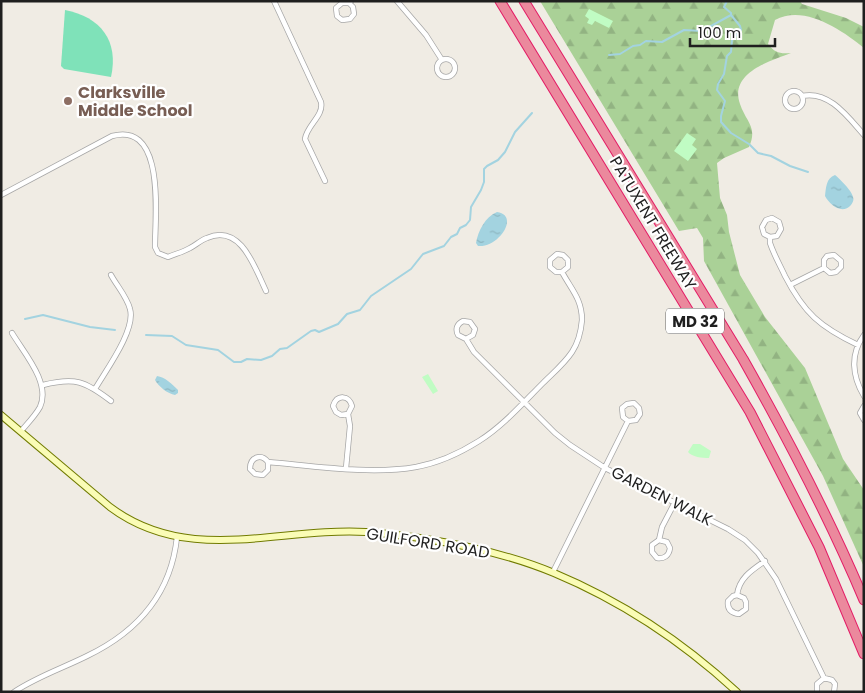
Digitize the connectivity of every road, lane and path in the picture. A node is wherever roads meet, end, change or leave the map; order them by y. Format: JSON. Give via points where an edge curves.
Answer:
{"nodes":[{"id":1,"x":274,"y":1,"type":"edge"},
{"id":2,"x":397,"y":1,"type":"edge"},
{"id":3,"x":500,"y":1,"type":"edge"},
{"id":4,"x":524,"y":1,"type":"edge"},
{"id":5,"x":350,"y":2,"type":"edge"},
{"id":6,"x":442,"y":60,"type":"junction"},
{"id":7,"x":802,"y":96,"type":"junction"},
{"id":8,"x":864,"y":135,"type":"edge"},
{"id":9,"x":325,"y":181,"type":"dead end"},
{"id":10,"x":1,"y":195,"type":"edge"},
{"id":11,"x":770,"y":237,"type":"junction"},
{"id":12,"x":824,"y":268,"type":"junction"},
{"id":13,"x":562,"y":272,"type":"junction"},
{"id":14,"x":111,"y":276,"type":"dead end"},
{"id":15,"x":790,"y":285,"type":"junction"},
{"id":16,"x":266,"y":291,"type":"dead end"},
{"id":17,"x":12,"y":333,"type":"dead end"},
{"id":18,"x":864,"y":334,"type":"edge"},
{"id":19,"x":466,"y":339,"type":"junction"},
{"id":20,"x":858,"y":345,"type":"junction"},
{"id":21,"x":42,"y":385,"type":"junction"},
{"id":22,"x":95,"y":389,"type":"junction"},
{"id":23,"x":864,"y":396,"type":"edge"},
{"id":24,"x":111,"y":401,"type":"dead end"},
{"id":25,"x":524,"y":402,"type":"junction"},
{"id":26,"x":864,"y":406,"type":"edge"},
{"id":27,"x":348,"y":414,"type":"junction"},
{"id":28,"x":1,"y":415,"type":"edge"},
{"id":29,"x":864,"y":420,"type":"edge"},
{"id":30,"x":628,"y":421,"type":"junction"},
{"id":31,"x":20,"y":432,"type":"junction"},
{"id":32,"x":268,"y":462,"type":"junction"},
{"id":33,"x":346,"y":468,"type":"junction"},
{"id":34,"x":605,"y":468,"type":"junction"},
{"id":35,"x":675,"y":502,"type":"junction"},
{"id":36,"x":177,"y":537,"type":"junction"},
{"id":37,"x":658,"y":540,"type":"junction"},
{"id":38,"x":765,"y":561,"type":"junction"},
{"id":39,"x":553,"y":572,"type":"junction"},
{"id":40,"x":737,"y":595,"type":"junction"},
{"id":41,"x":864,"y":600,"type":"edge"},
{"id":42,"x":864,"y":654,"type":"edge"},
{"id":43,"x":824,"y":678,"type":"junction"},
{"id":44,"x":14,"y":692,"type":"edge"},
{"id":45,"x":736,"y":692,"type":"edge"},
{"id":46,"x":818,"y":692,"type":"edge"},
{"id":47,"x":834,"y":692,"type":"edge"}],
"edges":[{"from":1,"to":9,"type":"street","via":[[321,102],[321,110],[305,139]]},
{"from":2,"to":6,"type":"street"},
{"from":3,"to":42,"type":"highway","name":"PATUXENT FREEWAY","number":"MD 32","via":[[750,412],[819,547]]},
{"from":4,"to":41,"type":"highway","name":"PATUXENT FREEWAY","number":"MD 32","via":[[760,389],[816,494]]},
{"from":5,"to":5,"type":"street","via":[[336,8],[337,16],[342,20],[350,19],[354,14]]},
{"from":6,"to":6,"type":"street","via":[[448,59],[455,64],[456,70],[451,77],[442,77],[438,72],[437,67]]},
{"from":7,"to":7,"type":"street","via":[[796,91],[790,92],[785,97],[786,104],[791,109],[797,108],[802,103]]},
{"from":7,"to":8,"type":"street","via":[[812,94],[824,98],[839,108]]},
{"from":10,"to":16,"type":"street","via":[[112,136],[129,135],[146,147],[152,162],[155,247],[158,253],[168,257],[213,236],[233,238],[247,252]]},
{"from":11,"to":11,"type":"street","via":[[777,236],[781,229],[779,222],[772,218],[762,226],[764,234]]},
{"from":11,"to":15,"type":"street","via":[[773,251]]},
{"from":12,"to":12,"type":"street","via":[[830,273],[836,272],[841,261],[834,255],[828,256],[824,260]]},
{"from":12,"to":15,"type":"street"},
{"from":13,"to":13,"type":"street","via":[[568,266],[568,260],[557,254],[550,260],[550,267]]},
{"from":13,"to":25,"type":"street","via":[[580,303],[579,336],[571,353]]},
{"from":14,"to":22,"type":"street","via":[[130,308],[132,321]]},
{"from":15,"to":20,"type":"street","via":[[814,318],[835,334]]},
{"from":17,"to":21,"type":"street"},
{"from":18,"to":20,"type":"street"},
{"from":19,"to":19,"type":"street","name":"GARDEN WALK","via":[[473,336],[474,329],[470,322],[463,321],[457,325],[457,333]]},
{"from":19,"to":25,"type":"street","name":"GARDEN WALK","via":[[474,352]]},
{"from":20,"to":23,"type":"street","via":[[854,373]]},
{"from":21,"to":22,"type":"street","via":[[70,380]]},
{"from":21,"to":31,"type":"street","via":[[41,404]]},
{"from":22,"to":24,"type":"street"},
{"from":25,"to":33,"type":"street","via":[[492,432],[451,456],[401,469]]},
{"from":25,"to":34,"type":"street","name":"GARDEN WALK","via":[[555,433]]},
{"from":26,"to":29,"type":"street","via":[[860,413]]},
{"from":27,"to":27,"type":"street","via":[[352,409],[351,403],[340,397],[334,403],[334,409],[339,415]]},
{"from":27,"to":33,"type":"street"},
{"from":28,"to":31,"type":"main road","name":"GUILFORD ROAD"},
{"from":30,"to":30,"type":"street","via":[[636,420],[640,414],[634,403],[622,408],[623,417]]},
{"from":30,"to":34,"type":"street"},
{"from":31,"to":36,"type":"main road","name":"GUILFORD ROAD","via":[[120,514]]},
{"from":32,"to":32,"type":"street","via":[[257,457],[251,461],[250,468],[255,474],[263,475],[268,470]]},
{"from":32,"to":33,"type":"street"},
{"from":34,"to":35,"type":"street","name":"GARDEN WALK"},
{"from":34,"to":39,"type":"street"},
{"from":35,"to":37,"type":"street"},
{"from":35,"to":38,"type":"street","name":"GARDEN WALK","via":[[745,540]]},
{"from":36,"to":39,"type":"main road","name":"GUILFORD ROAD","via":[[231,541],[339,531],[383,533],[500,554]]},
{"from":36,"to":44,"type":"street","via":[[174,558],[164,585],[150,608],[131,629],[102,649]]},
{"from":37,"to":37,"type":"street","via":[[669,545],[670,552],[664,558],[657,558],[652,552],[652,545]]},
{"from":38,"to":40,"type":"street","via":[[744,578]]},
{"from":38,"to":43,"type":"street","name":"GARDEN WALK"},
{"from":39,"to":45,"type":"main road","name":"GUILFORD ROAD","via":[[648,622],[702,661]]},
{"from":40,"to":40,"type":"street","via":[[730,598],[728,604],[730,611],[738,614],[747,605],[744,598]]},
{"from":43,"to":46,"type":"street","via":[[817,684]]},
{"from":43,"to":47,"type":"street","name":"GARDEN WALK","via":[[832,680]]}]}
